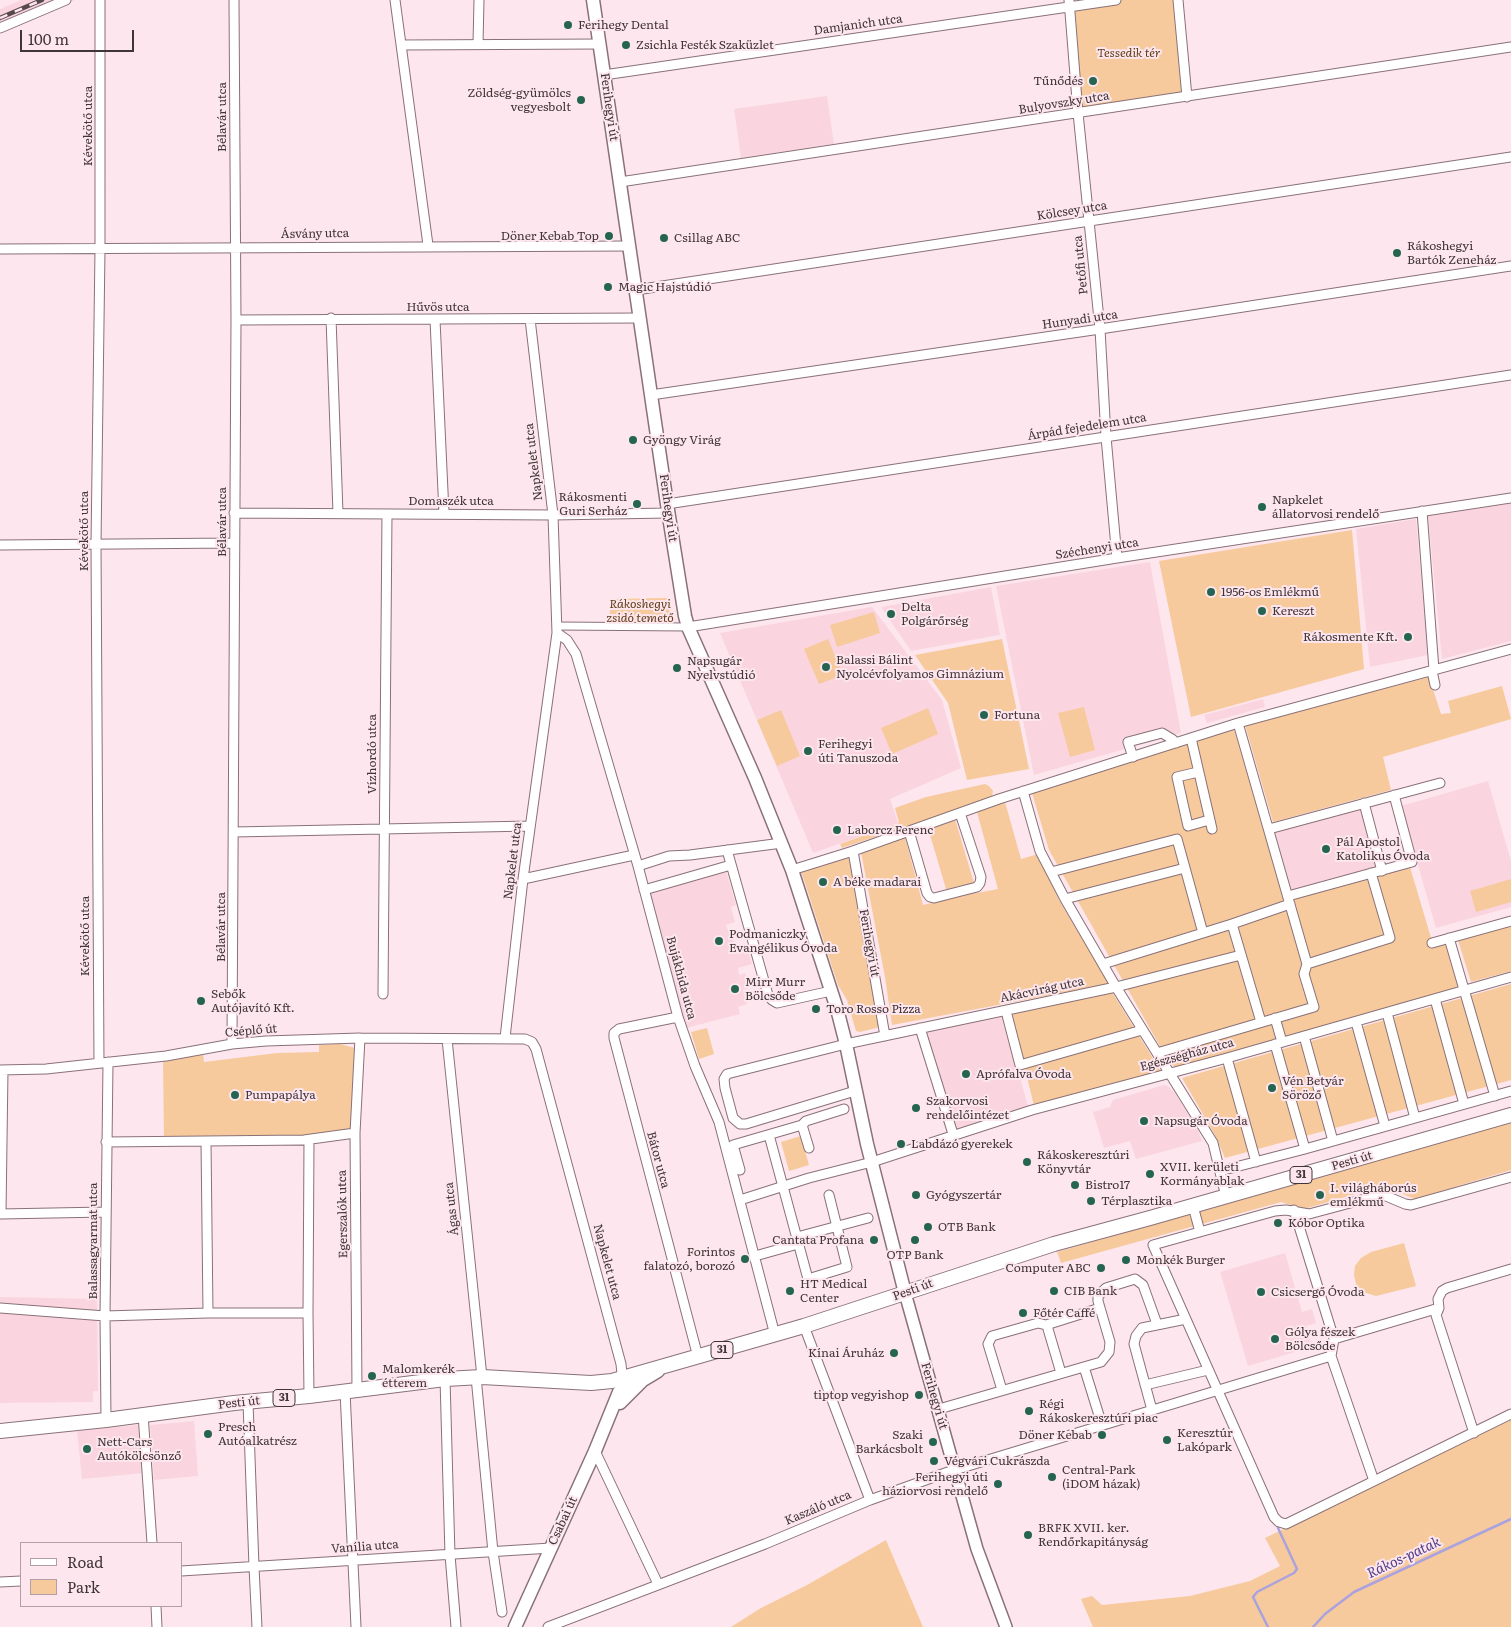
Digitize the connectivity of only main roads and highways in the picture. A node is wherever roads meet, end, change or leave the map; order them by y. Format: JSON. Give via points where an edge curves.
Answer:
{"nodes":[{"id":1,"x":593,"y":0,"type":"edge"},
{"id":2,"x":1511,"y":1115,"type":"edge"},
{"id":3,"x":905,"y":1293,"type":"junction"},
{"id":4,"x":668,"y":1365,"type":"junction"},
{"id":5,"x":622,"y":1380,"type":"junction"},
{"id":6,"x":609,"y":1414,"type":"junction"},
{"id":7,"x":0,"y":1431,"type":"edge"},
{"id":8,"x":514,"y":1627,"type":"edge"}],
"edges":[{"from":1,"to":3,"type":"main road","name":"Ferihegyi út","via":[[680,592],[688,628],[792,870],[846,1044]]},
{"from":2,"to":3,"type":"main road","name":"Pesti út","number":"31","via":[[1054,1244]]},
{"from":3,"to":4,"type":"main road","name":"Pesti út","number":"31","via":[[804,1326],[696,1351]]},
{"from":4,"to":5,"type":"main road","name":"Pesti út","number":"31"},
{"from":4,"to":6,"type":"main road","name":"Csabai út","via":[[643,1380]]},
{"from":5,"to":6,"type":"main road","name":"Csabai út"},
{"from":5,"to":7,"type":"main road","name":"Pesti út","number":"31","via":[[445,1379]]},
{"from":6,"to":8,"type":"main road","name":"Csabai út"}]}
